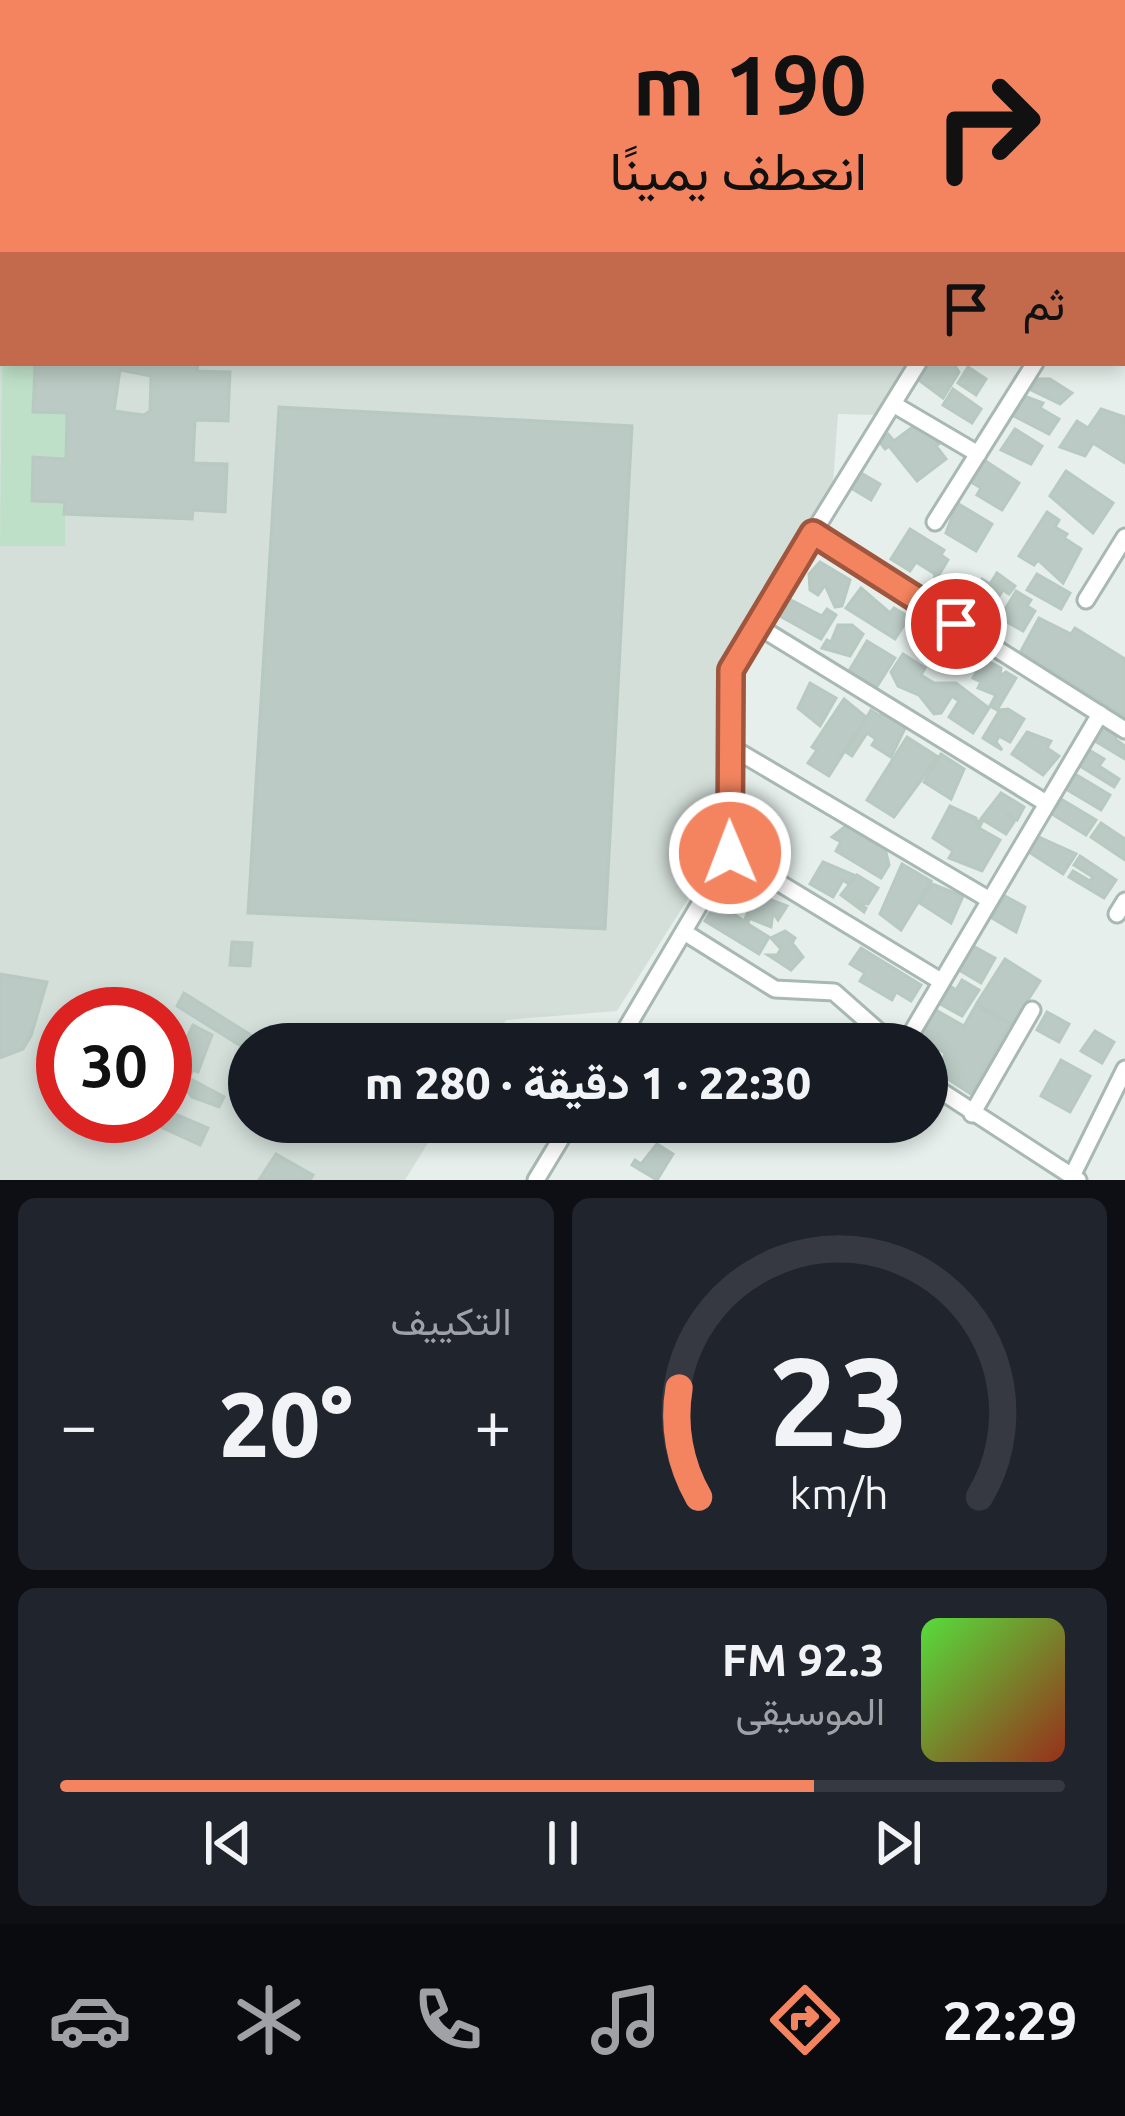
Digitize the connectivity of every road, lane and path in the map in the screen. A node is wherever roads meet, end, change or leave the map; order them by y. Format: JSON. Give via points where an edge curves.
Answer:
{"nodes":[{"id":1,"x":916,"y":366,"type":"edge"},
{"id":2,"x":1033,"y":366,"type":"edge"},
{"id":3,"x":893,"y":404,"type":"junction"},
{"id":4,"x":978,"y":454,"type":"junction"},
{"id":5,"x":935,"y":521,"type":"dead end"},
{"id":6,"x":813,"y":533,"type":"junction"},
{"id":7,"x":1125,"y":537,"type":"edge"},
{"id":8,"x":1086,"y":599,"type":"dead end"},
{"id":9,"x":757,"y":625,"type":"junction"},
{"id":10,"x":1100,"y":714,"type":"junction"},
{"id":11,"x":1125,"y":730,"type":"edge"},
{"id":12,"x":729,"y":746,"type":"junction"},
{"id":13,"x":1046,"y":803,"type":"junction"},
{"id":14,"x":730,"y":853,"type":"junction"},
{"id":15,"x":988,"y":899,"type":"junction"},
{"id":16,"x":684,"y":932,"type":"junction"},
{"id":17,"x":939,"y":980,"type":"junction"},
{"id":18,"x":1032,"y":1010,"type":"dead end"},
{"id":19,"x":630,"y":1023,"type":"edge"},
{"id":20,"x":869,"y":1023,"type":"edge"},
{"id":21,"x":916,"y":1023,"type":"edge"},
{"id":22,"x":1125,"y":1070,"type":"edge"},
{"id":23,"x":948,"y":1097,"type":"edge"},
{"id":24,"x":972,"y":1114,"type":"junction"},
{"id":25,"x":558,"y":1143,"type":"edge"},
{"id":26,"x":1075,"y":1178,"type":"edge"},
{"id":27,"x":536,"y":1180,"type":"edge"}],
"edges":[{"from":1,"to":3,"type":"street"},
{"from":2,"to":4,"type":"street"},
{"from":3,"to":4,"type":"street"},
{"from":3,"to":6,"type":"street"},
{"from":4,"to":5,"type":"street"},
{"from":6,"to":9,"type":"street"},
{"from":6,"to":10,"type":"street"},
{"from":7,"to":8,"type":"street"},
{"from":9,"to":12,"type":"street","via":[[731,670]]},
{"from":9,"to":13,"type":"street"},
{"from":10,"to":11,"type":"street"},
{"from":10,"to":13,"type":"street"},
{"from":12,"to":14,"type":"street"},
{"from":12,"to":15,"type":"street"},
{"from":13,"to":15,"type":"street"},
{"from":14,"to":16,"type":"street"},
{"from":14,"to":17,"type":"street"},
{"from":15,"to":17,"type":"street"},
{"from":16,"to":19,"type":"street"},
{"from":16,"to":20,"type":"street","via":[[776,988],[834,992]]},
{"from":17,"to":21,"type":"street"},
{"from":18,"to":24,"type":"street"},
{"from":22,"to":26,"type":"street"},
{"from":23,"to":24,"type":"street"},
{"from":24,"to":26,"type":"street"},
{"from":25,"to":27,"type":"street"}]}
